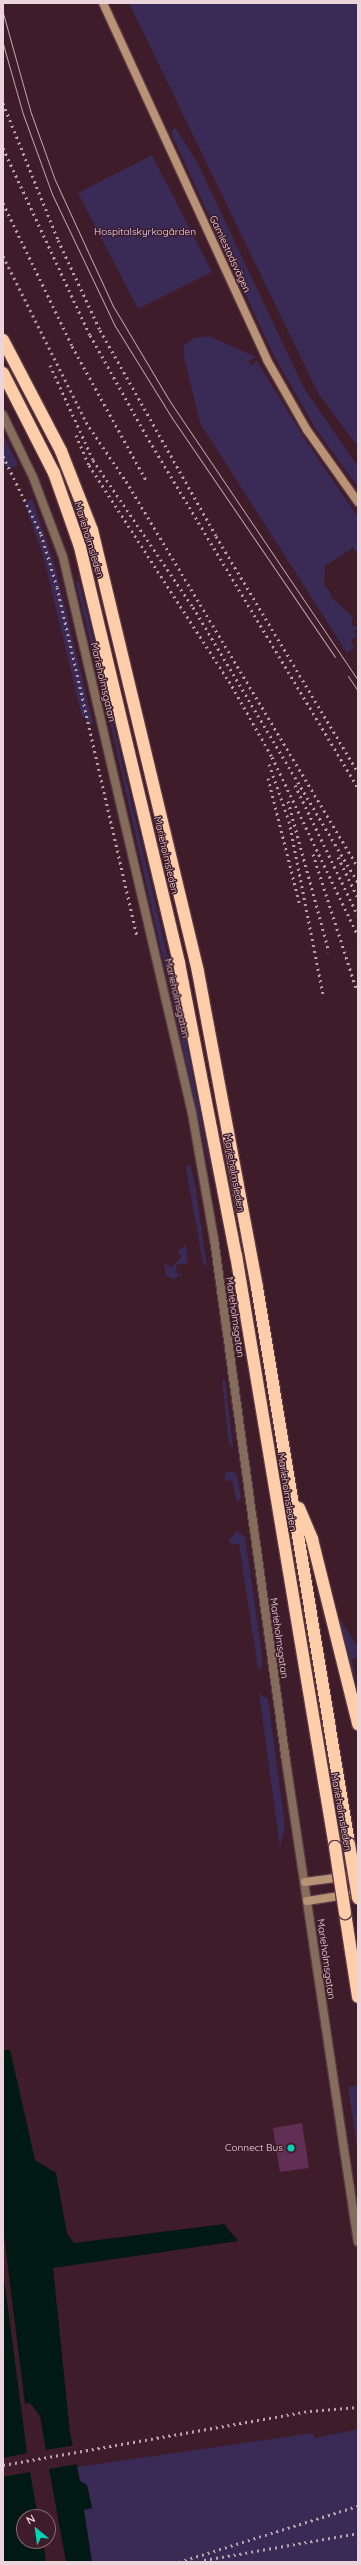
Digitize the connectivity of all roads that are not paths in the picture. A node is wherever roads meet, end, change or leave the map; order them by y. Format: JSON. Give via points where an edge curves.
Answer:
{"nodes":[{"id":1,"x":103,"y":3,"type":"edge"},
{"id":2,"x":3,"y":340,"type":"edge"},
{"id":3,"x":3,"y":373,"type":"edge"},
{"id":4,"x":3,"y":415,"type":"edge"},
{"id":5,"x":358,"y":502,"type":"edge"},
{"id":6,"x":293,"y":1496,"type":"junction"},
{"id":7,"x":358,"y":1724,"type":"edge"},
{"id":8,"x":358,"y":1875,"type":"edge"},
{"id":9,"x":305,"y":1882,"type":"junction"},
{"id":10,"x":358,"y":1893,"type":"edge"},
{"id":11,"x":358,"y":1898,"type":"edge"},
{"id":12,"x":307,"y":1901,"type":"junction"},
{"id":13,"x":358,"y":1998,"type":"edge"},
{"id":14,"x":358,"y":2242,"type":"edge"}],
"edges":[{"from":1,"to":5,"type":"street","name":"Gamlestadsvägen","via":[[268,360],[307,430]]},
{"from":2,"to":6,"type":"highway","name":"Marieholmsleden","via":[[78,490],[104,573],[219,1074]]},
{"from":3,"to":13,"type":"highway","name":"Marieholmsleden","bridge":true,"via":[[54,473],[80,547],[179,963],[235,1248]]},
{"from":4,"to":9,"type":"street","name":"Marieholmsgatan","via":[[33,477],[63,557],[192,1113],[216,1254]]},
{"from":6,"to":7,"type":"highway","via":[[312,1539]]},
{"from":6,"to":11,"type":"highway","name":"Marieholmsleden","bridge":true},
{"from":8,"to":9,"type":"street"},
{"from":9,"to":12,"type":"street","name":"Marieholmsgatan"},
{"from":10,"to":12,"type":"street"},
{"from":12,"to":14,"type":"street","name":"Marieholmsgatan"}]}
